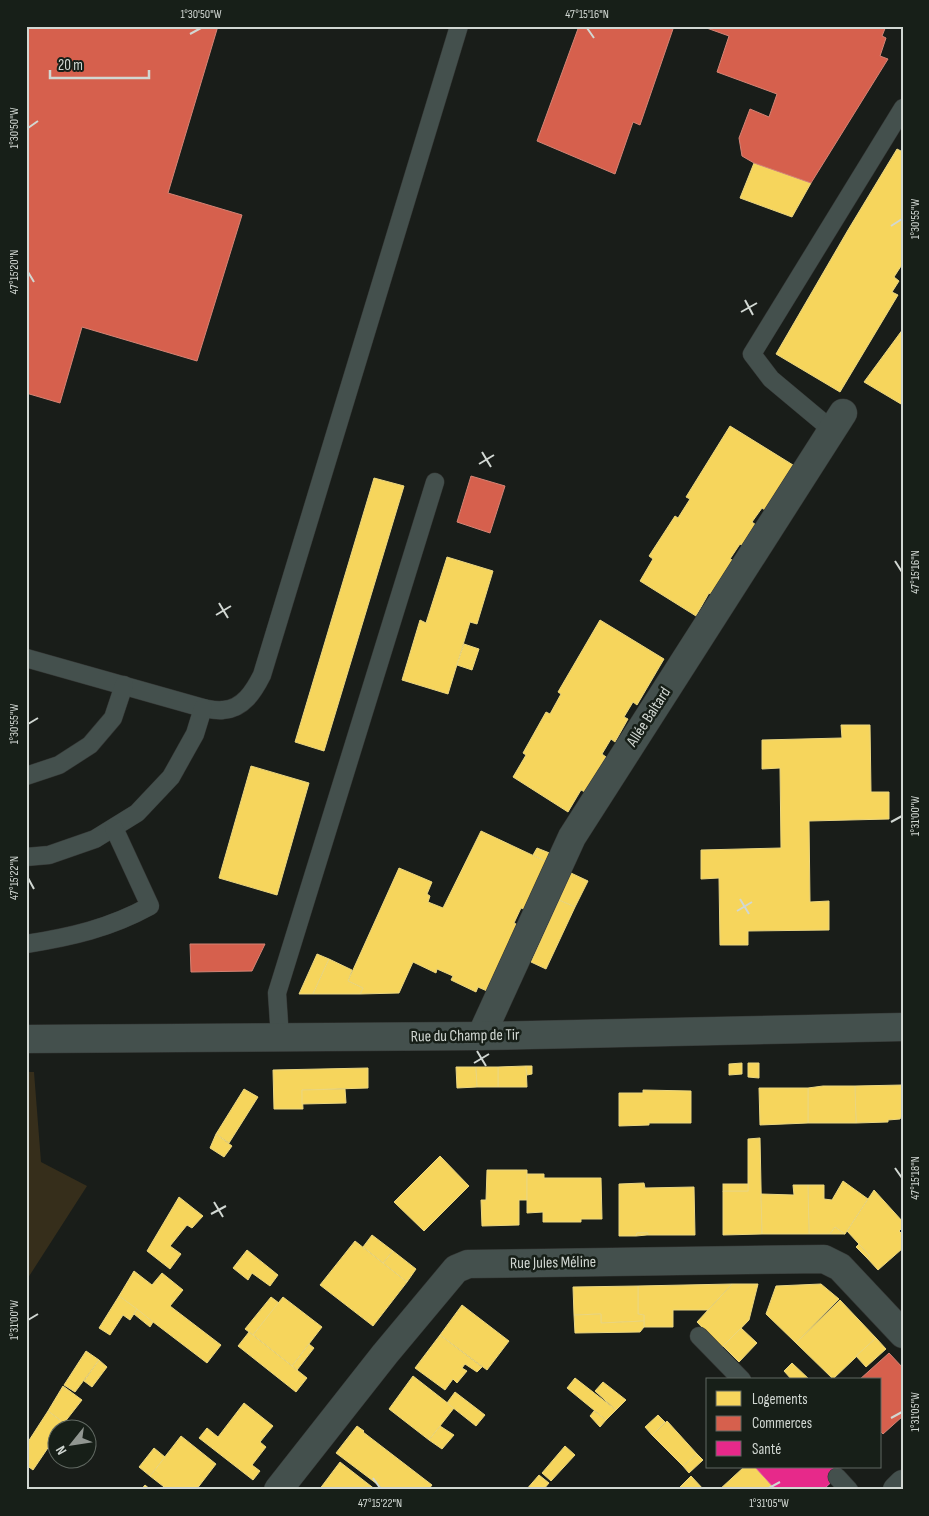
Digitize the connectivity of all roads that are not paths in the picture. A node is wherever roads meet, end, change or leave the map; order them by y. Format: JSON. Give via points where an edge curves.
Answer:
{"nodes":[{"id":1,"x":459,"y":26,"type":"edge"},
{"id":2,"x":903,"y":108,"type":"edge"},
{"id":3,"x":838,"y":422,"type":"joint"},
{"id":4,"x":435,"y":482,"type":"dead end"},
{"id":5,"x":26,"y":658,"type":"edge"},
{"id":6,"x":124,"y":685,"type":"junction"},
{"id":7,"x":203,"y":708,"type":"junction"},
{"id":8,"x":26,"y":776,"type":"edge"},
{"id":9,"x":114,"y":828,"type":"junction"},
{"id":10,"x":26,"y":857,"type":"edge"},
{"id":11,"x":26,"y":944,"type":"edge"},
{"id":12,"x":903,"y":1027,"type":"edge"},
{"id":13,"x":481,"y":1036,"type":"junction"},
{"id":14,"x":280,"y":1038,"type":"junction"},
{"id":15,"x":26,"y":1039,"type":"edge"},
{"id":16,"x":903,"y":1334,"type":"edge"},
{"id":17,"x":699,"y":1336,"type":"dead end"},
{"id":18,"x":740,"y":1378,"type":"edge"},
{"id":19,"x":903,"y":1484,"type":"edge"},
{"id":20,"x":278,"y":1490,"type":"edge"},
{"id":21,"x":897,"y":1490,"type":"edge"}],
"edges":[{"from":1,"to":7,"type":"lane","via":[[262,675],[253,694],[238,706],[224,710]]},
{"from":2,"to":3,"type":"lane","via":[[752,354],[771,379]]},
{"from":3,"to":13,"type":"street","name":"Allée Baltard","via":[[572,837]]},
{"from":4,"to":14,"type":"lane","via":[[277,993]]},
{"from":5,"to":6,"type":"lane"},
{"from":6,"to":7,"type":"lane"},
{"from":6,"to":8,"type":"lane","via":[[113,718],[90,745],[59,765]]},
{"from":7,"to":9,"type":"lane","via":[[196,734],[171,777],[137,813]]},
{"from":9,"to":10,"type":"lane","via":[[95,839],[49,855]]},
{"from":9,"to":11,"type":"lane","via":[[150,906],[98,929]]},
{"from":12,"to":13,"type":"street","name":"Rue du Champ de Tir"},
{"from":13,"to":14,"type":"street","name":"Rue du Champ de Tir"},
{"from":14,"to":15,"type":"street","name":"Rue du Champ de Tir"},
{"from":16,"to":20,"type":"street","name":"Rue Jules Méline","via":[[840,1267],[824,1259],[468,1264],[450,1276]]},
{"from":17,"to":18,"type":"lane"},
{"from":19,"to":21,"type":"street"}]}
